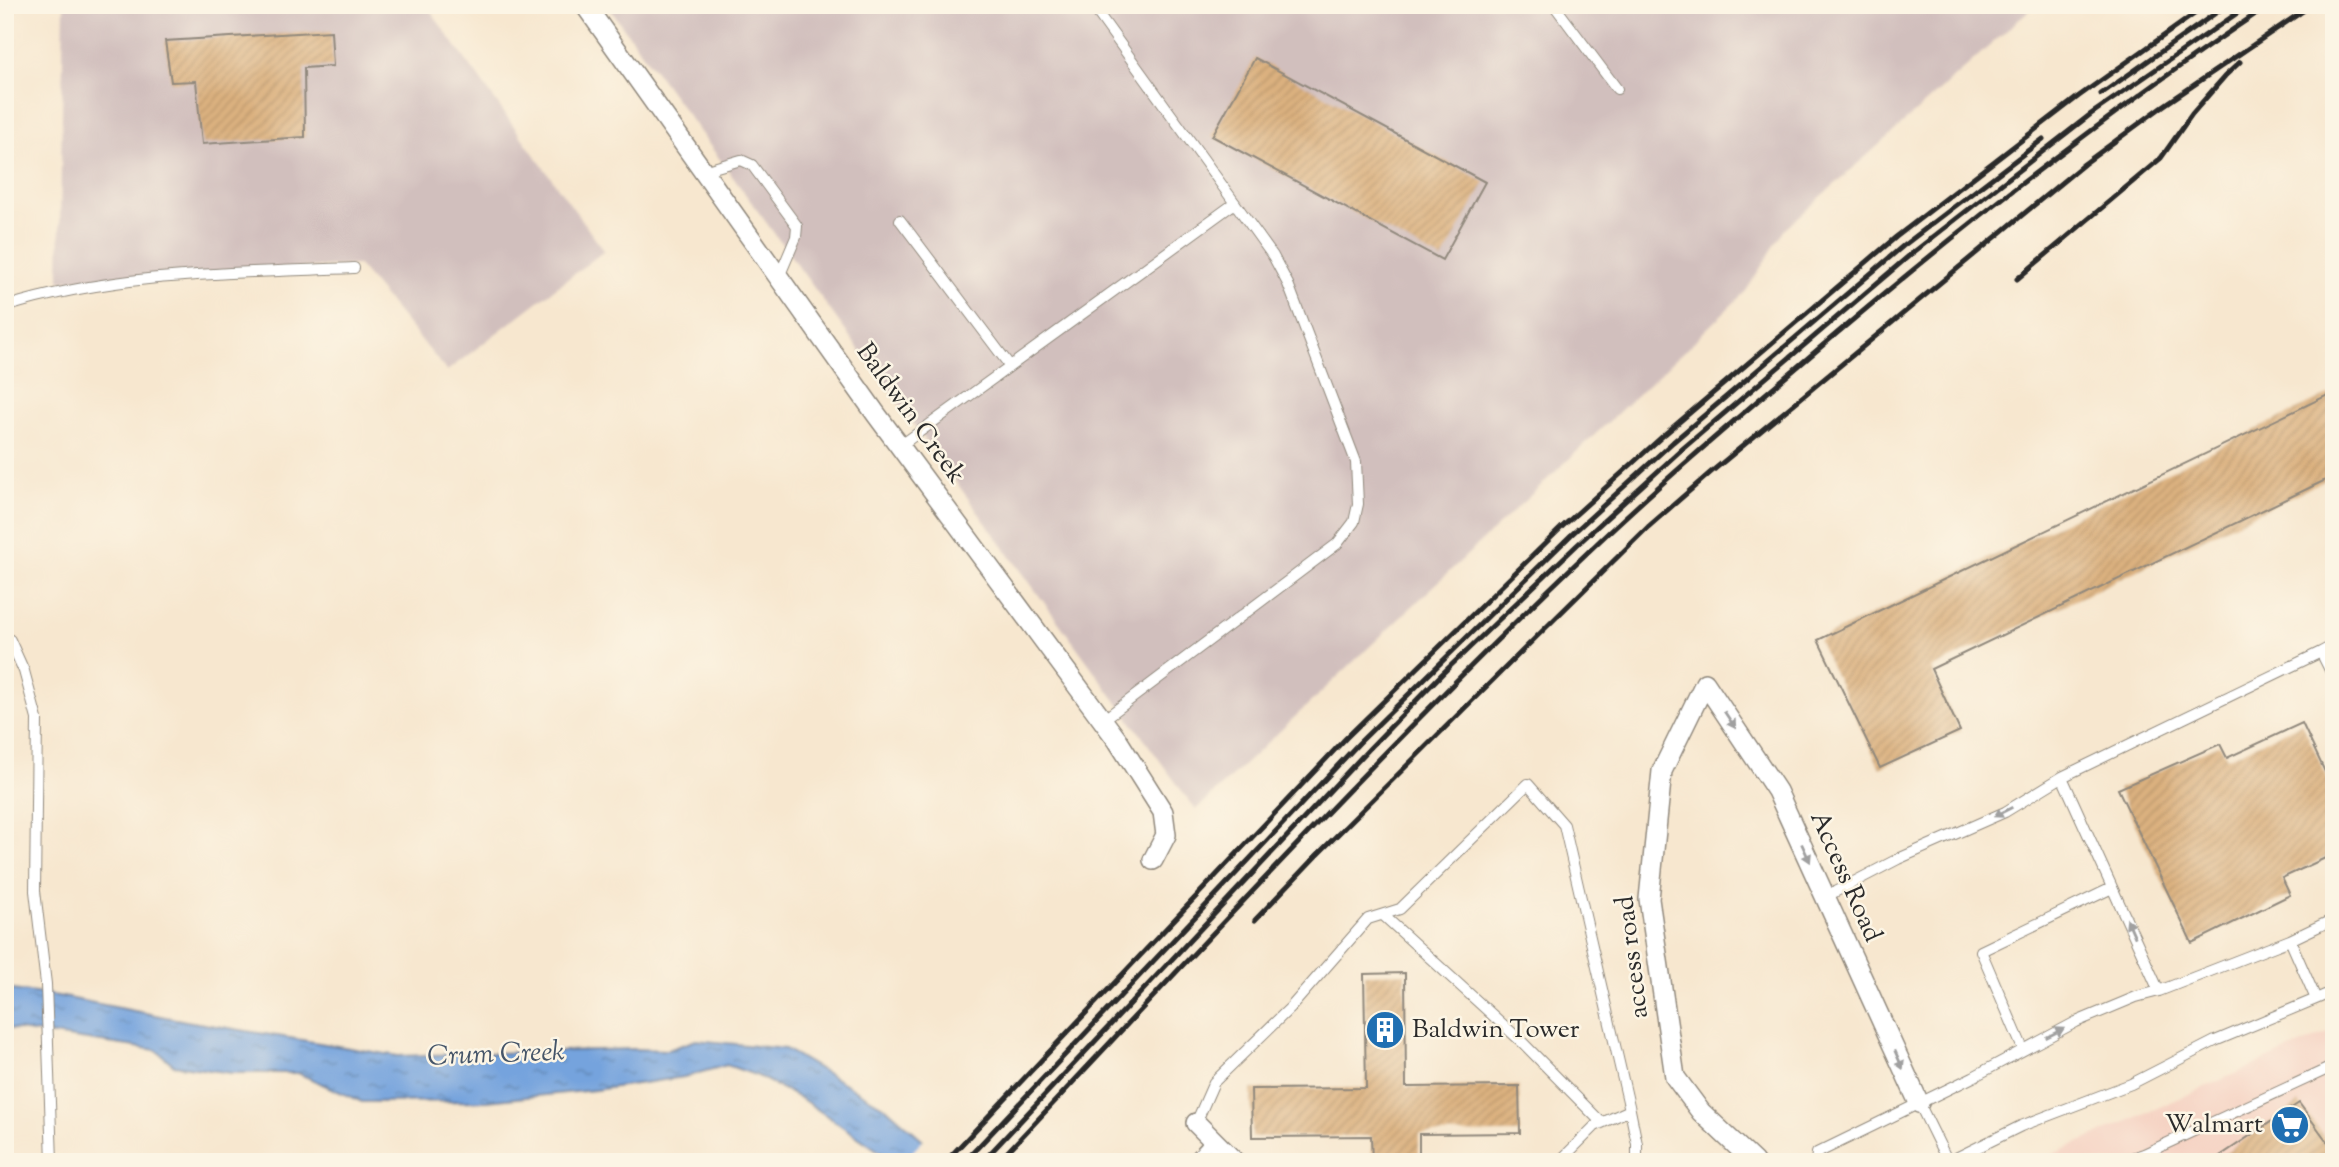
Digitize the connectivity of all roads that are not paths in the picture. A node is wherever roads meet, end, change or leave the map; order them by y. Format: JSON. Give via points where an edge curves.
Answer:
{"nodes":[{"id":1,"x":585,"y":5,"type":"edge"},
{"id":2,"x":1092,"y":5,"type":"edge"},
{"id":3,"x":1554,"y":5,"type":"edge"},
{"id":4,"x":1617,"y":89,"type":"dead end"},
{"id":5,"x":703,"y":171,"type":"junction"},
{"id":6,"x":1235,"y":203,"type":"junction"},
{"id":7,"x":900,"y":220,"type":"dead end"},
{"id":8,"x":354,"y":268,"type":"dead end"},
{"id":9,"x":779,"y":277,"type":"junction"},
{"id":10,"x":5,"y":307,"type":"edge"},
{"id":11,"x":1010,"y":366,"type":"junction"},
{"id":12,"x":900,"y":446,"type":"junction"},
{"id":13,"x":5,"y":636,"type":"edge"},
{"id":14,"x":2334,"y":645,"type":"edge"},
{"id":15,"x":2321,"y":652,"type":"junction"},
{"id":16,"x":2334,"y":678,"type":"edge"},
{"id":17,"x":1705,"y":683,"type":"joint"},
{"id":18,"x":1103,"y":720,"type":"junction"},
{"id":19,"x":2062,"y":777,"type":"junction"},
{"id":20,"x":1153,"y":860,"type":"dead end"},
{"id":21,"x":2112,"y":888,"type":"junction"},
{"id":22,"x":1825,"y":897,"type":"junction"},
{"id":23,"x":1383,"y":915,"type":"junction"},
{"id":24,"x":2334,"y":919,"type":"edge"},
{"id":25,"x":2290,"y":940,"type":"junction"},
{"id":26,"x":2159,"y":991,"type":"junction"},
{"id":27,"x":2334,"y":991,"type":"edge"},
{"id":28,"x":2316,"y":999,"type":"junction"},
{"id":29,"x":2023,"y":1049,"type":"junction"},
{"id":30,"x":2334,"y":1066,"type":"edge"},
{"id":31,"x":1919,"y":1103,"type":"junction"},
{"id":32,"x":1630,"y":1110,"type":"junction"},
{"id":33,"x":1196,"y":1123,"type":"joint"},
{"id":34,"x":1602,"y":1123,"type":"junction"},
{"id":35,"x":1212,"y":1139,"type":"junction"},
{"id":36,"x":52,"y":1162,"type":"edge"},
{"id":37,"x":1191,"y":1162,"type":"edge"},
{"id":38,"x":1235,"y":1162,"type":"edge"},
{"id":39,"x":1559,"y":1162,"type":"edge"},
{"id":40,"x":1637,"y":1162,"type":"edge"},
{"id":41,"x":1754,"y":1162,"type":"edge"},
{"id":42,"x":1816,"y":1162,"type":"edge"},
{"id":43,"x":2119,"y":1162,"type":"edge"}],
"edges":[{"from":1,"to":5,"type":"street","name":"Baldwin Creek"},
{"from":2,"to":6,"type":"lane"},
{"from":3,"to":4,"type":"lane"},
{"from":5,"to":9,"type":"street","name":"Baldwin Creek"},
{"from":5,"to":9,"type":"lane","via":[[741,160],[752,165],[797,226]]},
{"from":6,"to":11,"type":"lane"},
{"from":6,"to":18,"type":"lane","via":[[1288,284],[1356,462],[1354,522],[1337,544]]},
{"from":7,"to":11,"type":"lane"},
{"from":8,"to":10,"type":"lane","via":[[186,274],[73,291]]},
{"from":9,"to":12,"type":"street","name":"Baldwin Creek"},
{"from":11,"to":12,"type":"lane"},
{"from":12,"to":18,"type":"street","name":"Baldwin Creek"},
{"from":13,"to":36,"type":"lane","via":[[24,671],[37,719],[35,891],[46,984]]},
{"from":14,"to":15,"type":"lane"},
{"from":15,"to":16,"type":"lane"},
{"from":15,"to":19,"type":"lane"},
{"from":17,"to":22,"type":"street","name":"Access Road","one_way":true,"via":[[1777,791]]},
{"from":17,"to":41,"type":"street","name":"access road","via":[[1662,771],[1648,899],[1675,1077],[1701,1112]]},
{"from":18,"to":20,"type":"street","name":"Baldwin Creek","via":[[1163,811],[1166,835]]},
{"from":19,"to":21,"type":"lane"},
{"from":19,"to":22,"type":"lane","one_way":true,"via":[[2005,812]]},
{"from":26,"to":21,"type":"lane","one_way":true},
{"from":21,"to":29,"type":"lane","via":[[1981,951]]},
{"from":22,"to":31,"type":"street","name":"Access Road","one_way":true},
{"from":23,"to":32,"type":"lane","via":[[1400,909],[1528,784],[1564,825]]},
{"from":23,"to":33,"type":"lane","via":[[1368,919],[1291,1007],[1214,1082]]},
{"from":23,"to":34,"type":"lane"},
{"from":24,"to":25,"type":"lane"},
{"from":25,"to":26,"type":"lane"},
{"from":25,"to":28,"type":"lane"},
{"from":29,"to":26,"type":"lane","one_way":true,"via":[[2076,1022]]},
{"from":27,"to":28,"type":"lane"},
{"from":28,"to":31,"type":"lane","via":[[1948,1161]]},
{"from":29,"to":31,"type":"lane"},
{"from":30,"to":43,"type":"lane"},
{"from":31,"to":42,"type":"lane","via":[[1817,1153]]},
{"from":32,"to":34,"type":"lane"},
{"from":32,"to":40,"type":"lane"},
{"from":33,"to":35,"type":"street"},
{"from":34,"to":39,"type":"lane"},
{"from":35,"to":37,"type":"lane"},
{"from":35,"to":38,"type":"street"}]}
